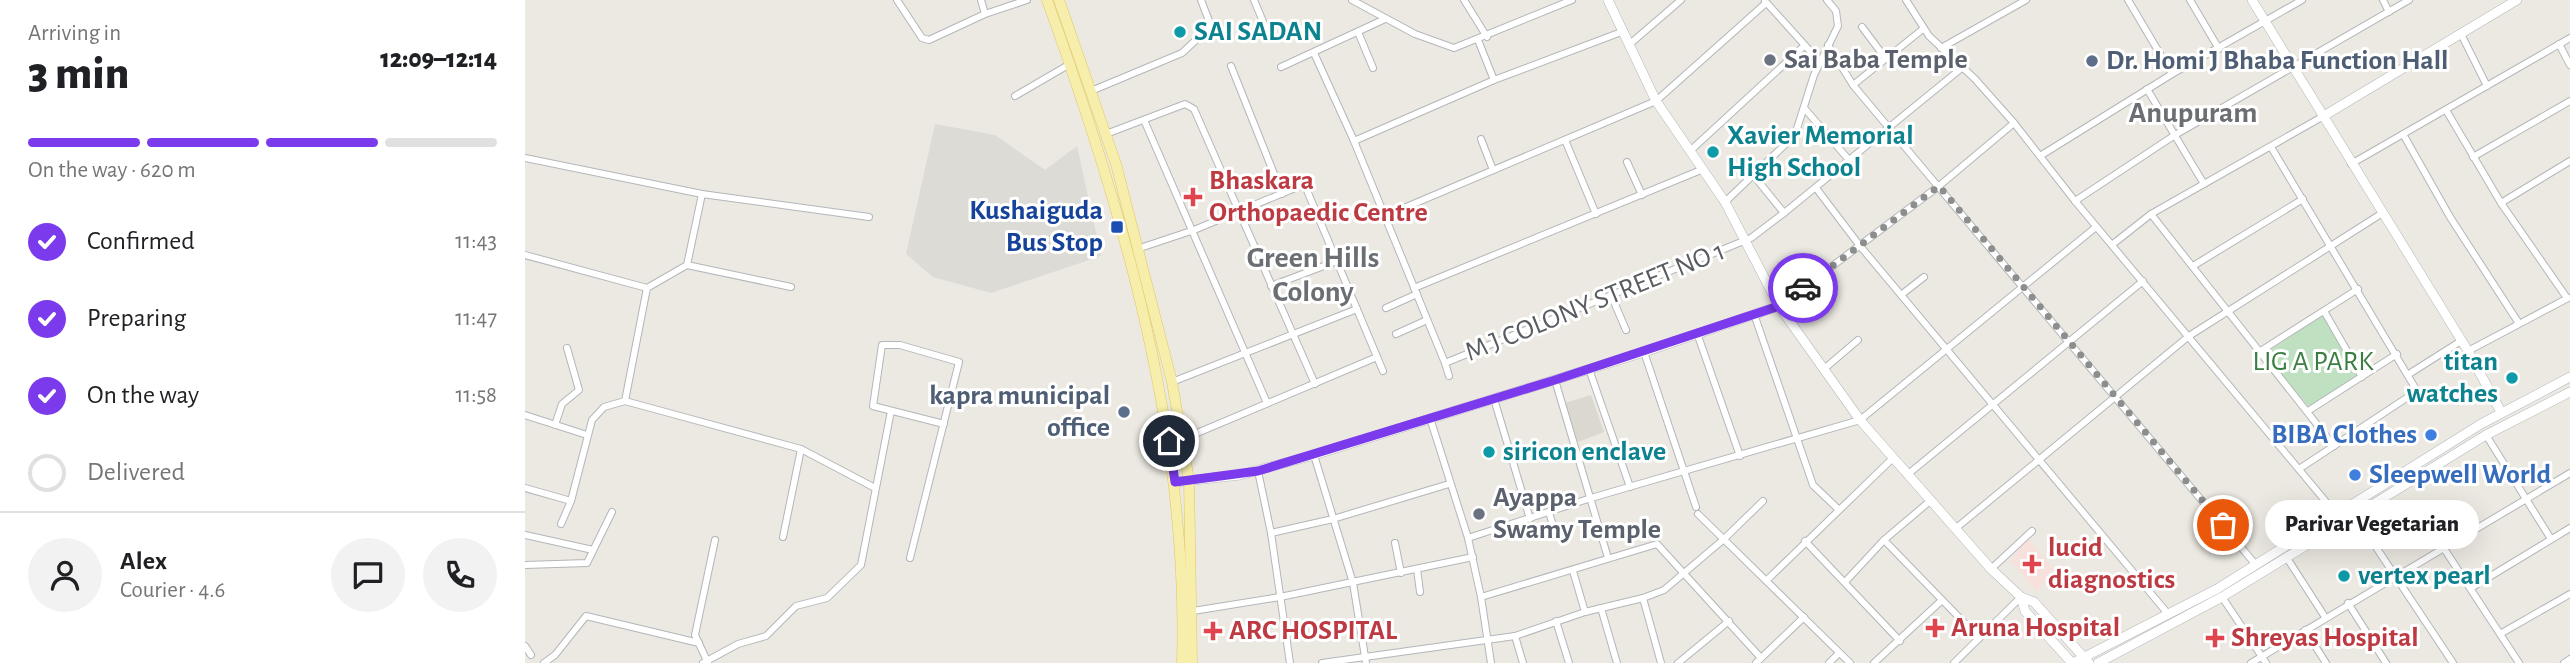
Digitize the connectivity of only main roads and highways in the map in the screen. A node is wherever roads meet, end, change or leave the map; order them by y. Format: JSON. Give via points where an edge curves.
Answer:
{"nodes":[{"id":1,"x":1047,"y":0,"type":"edge"},
{"id":2,"x":1059,"y":0,"type":"edge"},
{"id":3,"x":1182,"y":663,"type":"edge"},
{"id":4,"x":1192,"y":663,"type":"edge"}],
"edges":[{"from":1,"to":3,"type":"main road","via":[[1128,253],[1160,386],[1175,482]]},
{"from":2,"to":4,"type":"main road","via":[[1140,248],[1172,382],[1189,480]]}]}
